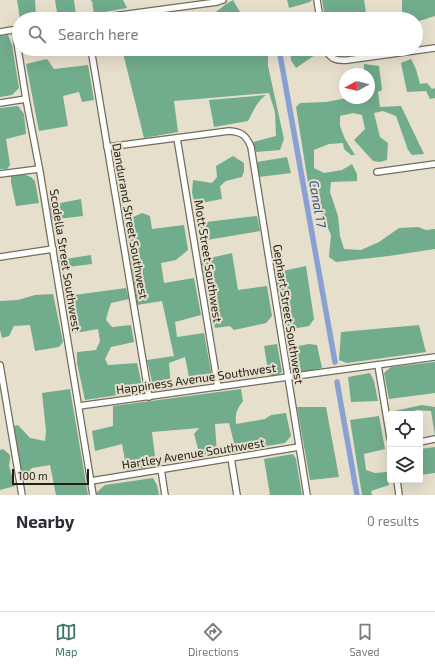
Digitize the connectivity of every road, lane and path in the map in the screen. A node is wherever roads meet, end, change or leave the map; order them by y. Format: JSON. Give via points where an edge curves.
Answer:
{"nodes":[{"id":1,"x":224,"y":0,"type":"edge"},
{"id":2,"x":317,"y":0,"type":"edge"},
{"id":3,"x":143,"y":12,"type":"edge"},
{"id":4,"x":319,"y":12,"type":"edge"},
{"id":5,"x":12,"y":30,"type":"edge"},
{"id":6,"x":0,"y":32,"type":"edge"},
{"id":7,"x":435,"y":48,"type":"edge"},
{"id":8,"x":423,"y":50,"type":"edge"},
{"id":9,"x":20,"y":56,"type":"edge"},
{"id":10,"x":92,"y":56,"type":"edge"},
{"id":11,"x":331,"y":56,"type":"edge"},
{"id":12,"x":376,"y":56,"type":"edge"},
{"id":13,"x":26,"y":99,"type":"junction"},
{"id":14,"x":0,"y":103,"type":"edge"},
{"id":15,"x":178,"y":138,"type":"junction"},
{"id":16,"x":107,"y":147,"type":"junction"},
{"id":17,"x":435,"y":164,"type":"edge"},
{"id":18,"x":40,"y":169,"type":"junction"},
{"id":19,"x":377,"y":172,"type":"dead end"},
{"id":20,"x":0,"y":174,"type":"edge"},
{"id":21,"x":53,"y":250,"type":"junction"},
{"id":22,"x":0,"y":257,"type":"edge"},
{"id":23,"x":435,"y":358,"type":"edge"},
{"id":24,"x":0,"y":365,"type":"edge"},
{"id":25,"x":378,"y":365,"type":"junction"},
{"id":26,"x":288,"y":377,"type":"junction"},
{"id":27,"x":218,"y":387,"type":"junction"},
{"id":28,"x":149,"y":396,"type":"junction"},
{"id":29,"x":79,"y":406,"type":"junction"},
{"id":30,"x":387,"y":420,"type":"edge"},
{"id":31,"x":435,"y":439,"type":"edge"},
{"id":32,"x":423,"y":441,"type":"edge"},
{"id":33,"x":299,"y":447,"type":"junction"},
{"id":34,"x":231,"y":458,"type":"junction"},
{"id":35,"x":161,"y":469,"type":"junction"},
{"id":36,"x":91,"y":481,"type":"junction"},
{"id":37,"x":397,"y":483,"type":"edge"},
{"id":38,"x":22,"y":495,"type":"edge"},
{"id":39,"x":93,"y":495,"type":"edge"},
{"id":40,"x":165,"y":495,"type":"edge"},
{"id":41,"x":236,"y":495,"type":"edge"},
{"id":42,"x":307,"y":495,"type":"edge"},
{"id":43,"x":399,"y":495,"type":"edge"}],
"edges":[{"from":1,"to":3,"type":"street"},
{"from":2,"to":4,"type":"street"},
{"from":5,"to":6,"type":"street"},
{"from":7,"to":8,"type":"street"},
{"from":9,"to":13,"type":"street","name":"Scodella Street Southwest"},
{"from":10,"to":16,"type":"street","name":"Dandurand Street Southwest"},
{"from":11,"to":12,"type":"street","via":[[338,60],[346,60]]},
{"from":13,"to":14,"type":"street"},
{"from":13,"to":18,"type":"street","name":"Scodella Street Southwest"},
{"from":15,"to":16,"type":"street"},
{"from":15,"to":26,"type":"street","name":"Gephart Street Southwest","via":[[238,132],[246,137],[251,147]]},
{"from":15,"to":27,"type":"street","name":"Mott Street Southwest"},
{"from":16,"to":28,"type":"street","name":"Dandurand Street Southwest"},
{"from":17,"to":19,"type":"street"},
{"from":18,"to":20,"type":"street"},
{"from":18,"to":21,"type":"street","name":"Scodella Street Southwest"},
{"from":21,"to":22,"type":"street"},
{"from":21,"to":29,"type":"street","name":"Scodella Street Southwest"},
{"from":23,"to":25,"type":"street","name":"Happiness Avenue Southwest"},
{"from":24,"to":38,"type":"street"},
{"from":25,"to":26,"type":"street","name":"Happiness Avenue Southwest"},
{"from":25,"to":30,"type":"street"},
{"from":26,"to":27,"type":"street","name":"Happiness Avenue Southwest"},
{"from":26,"to":33,"type":"street","name":"Gephart Street Southwest"},
{"from":27,"to":28,"type":"street","name":"Happiness Avenue Southwest"},
{"from":28,"to":29,"type":"street","name":"Happiness Avenue Southwest"},
{"from":29,"to":36,"type":"street","name":"Scodella Street Southwest"},
{"from":31,"to":32,"type":"street"},
{"from":33,"to":34,"type":"street","name":"Hartley Avenue Southwest"},
{"from":33,"to":42,"type":"street","name":"Gephart Street Southwest"},
{"from":34,"to":35,"type":"street","name":"Hartley Avenue Southwest"},
{"from":34,"to":41,"type":"street"},
{"from":35,"to":36,"type":"street","name":"Hartley Avenue Southwest"},
{"from":35,"to":40,"type":"street"},
{"from":36,"to":39,"type":"street","name":"Scodella Street Southwest"},
{"from":37,"to":43,"type":"street"}]}
